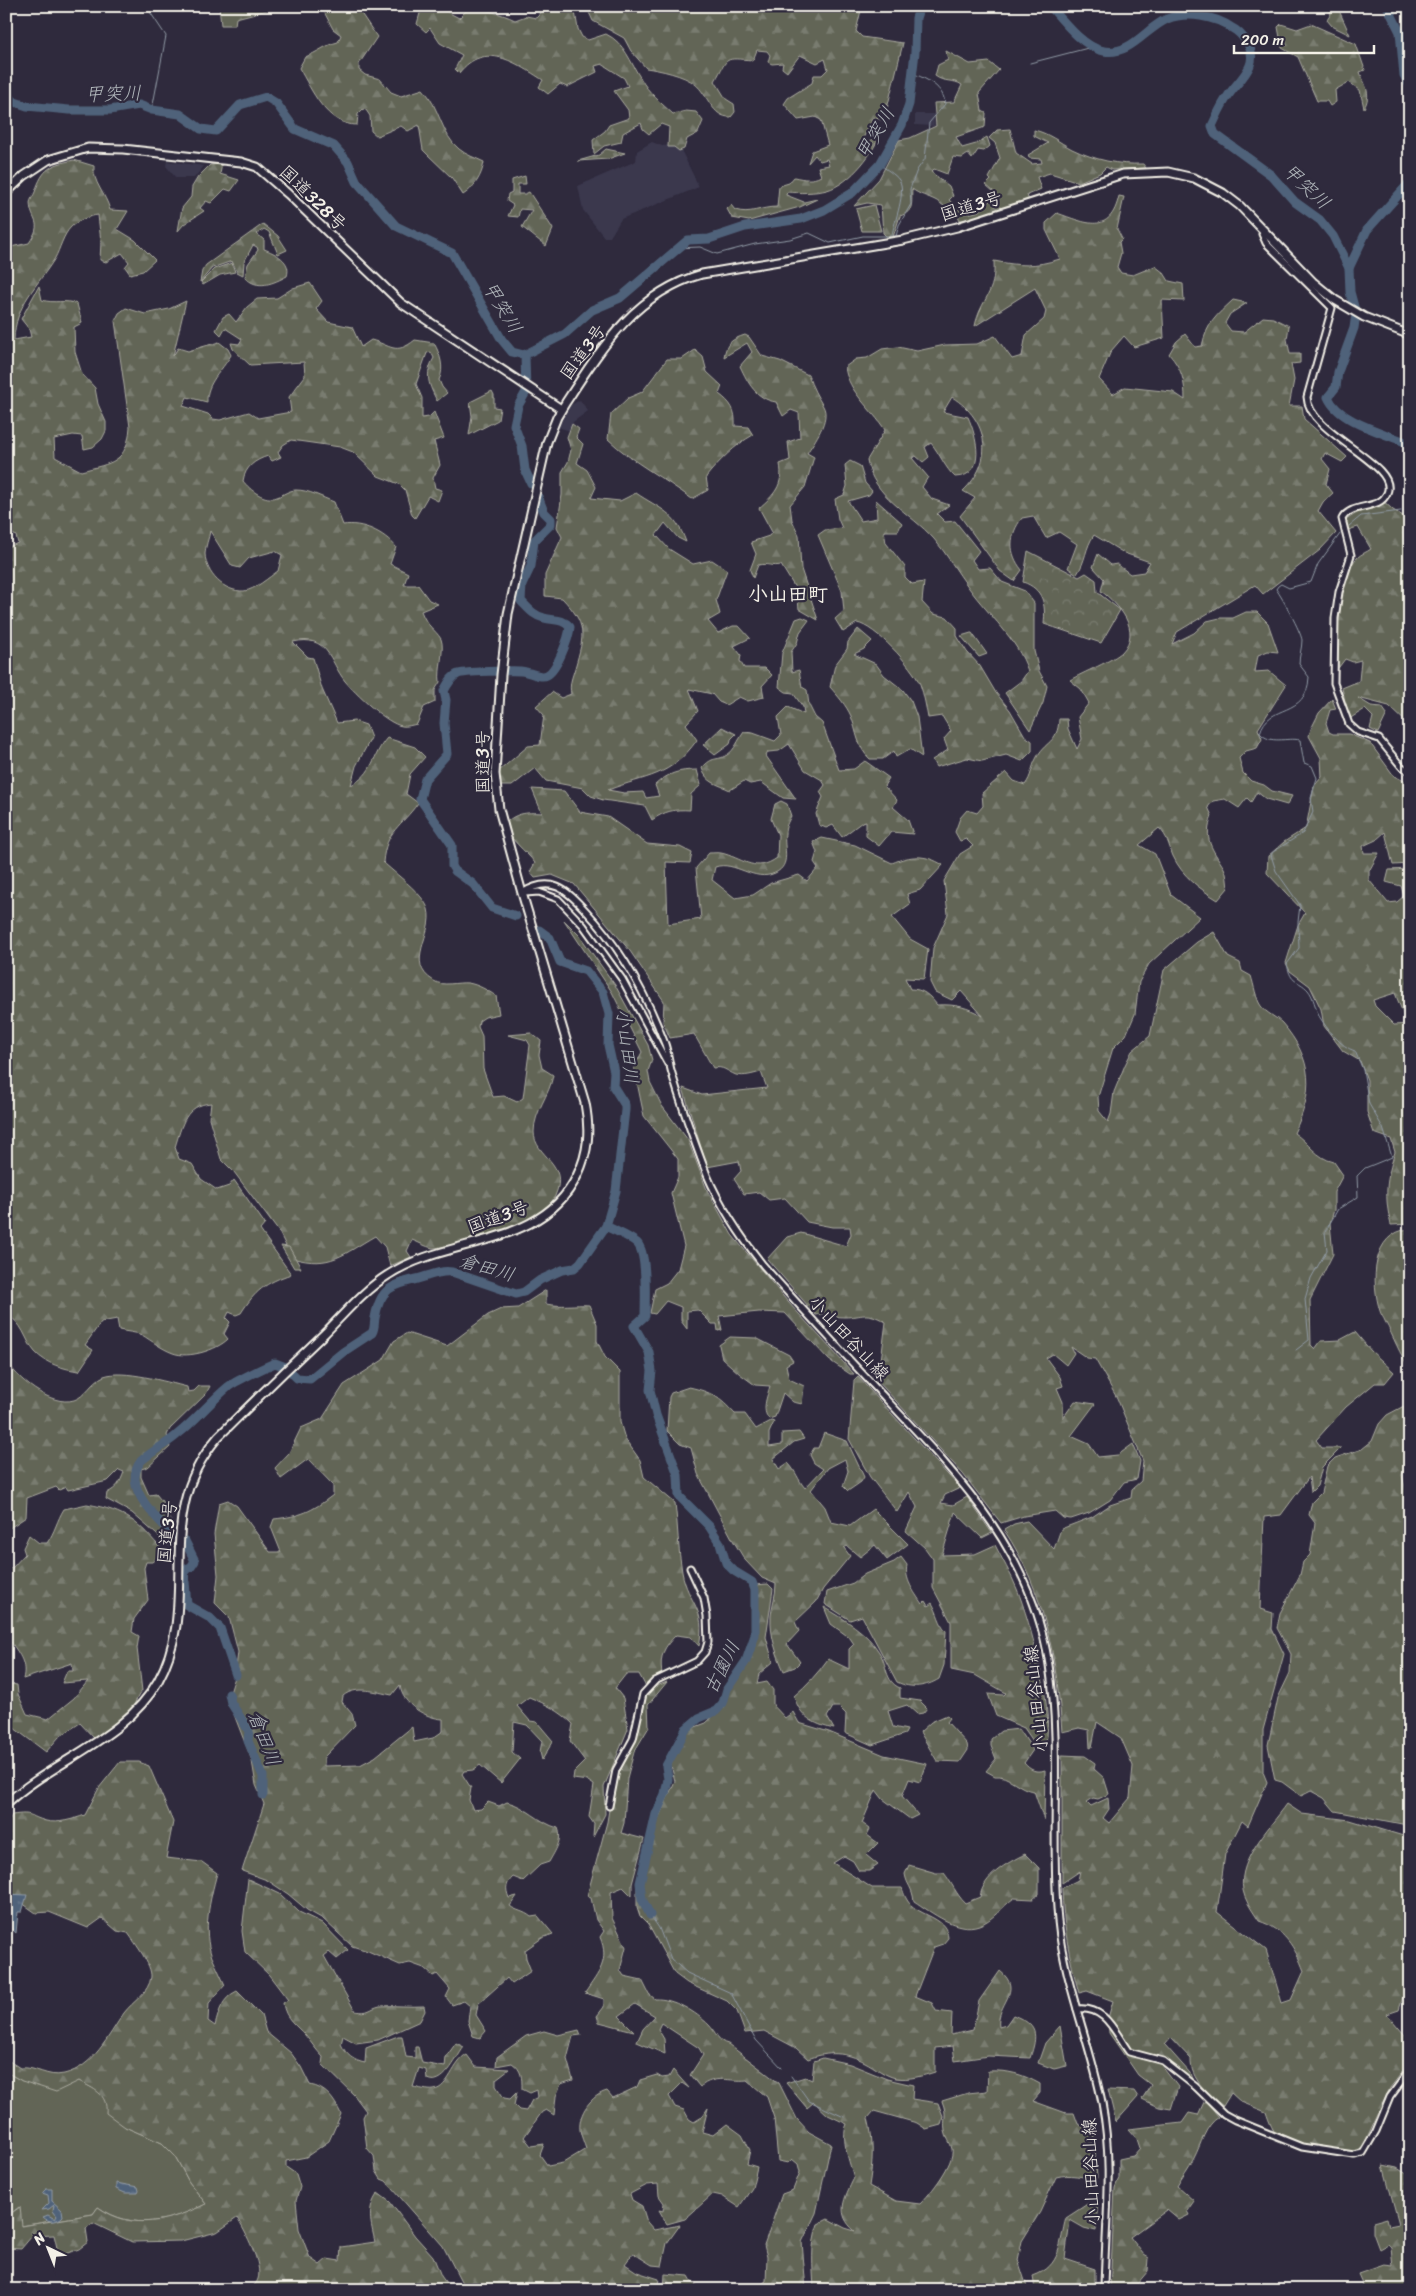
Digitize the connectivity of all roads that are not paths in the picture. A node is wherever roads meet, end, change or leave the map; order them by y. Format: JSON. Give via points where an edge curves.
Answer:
{"nodes":[{"id":1,"x":6,"y":193,"type":"edge"},
{"id":2,"x":1264,"y":230,"type":"junction"},
{"id":3,"x":1410,"y":335,"type":"edge"},
{"id":4,"x":561,"y":410,"type":"junction"},
{"id":5,"x":1410,"y":772,"type":"edge"},
{"id":6,"x":522,"y":893,"type":"junction"},
{"id":7,"x":671,"y":1070,"type":"junction"},
{"id":8,"x":690,"y":1568,"type":"dead end"},
{"id":9,"x":6,"y":1804,"type":"edge"},
{"id":10,"x":608,"y":1806,"type":"dead end"},
{"id":11,"x":1077,"y":2009,"type":"junction"},
{"id":12,"x":1410,"y":2070,"type":"edge"},
{"id":13,"x":1104,"y":2290,"type":"edge"}],
"edges":[{"from":1,"to":4,"type":"highway","name":"国道328号","via":[[48,160],[88,148],[232,161],[257,167],[401,303]]},
{"from":2,"to":3,"type":"highway","name":"国道3号","via":[[1306,276],[1335,300],[1361,316]]},
{"from":2,"to":4,"type":"highway","name":"国道3号","via":[[1231,198],[1212,186],[1180,174],[1142,172],[1090,183],[945,231],[702,274],[665,288],[632,313]]},
{"from":2,"to":5,"type":"main road","via":[[1262,234],[1266,243],[1332,308],[1307,396],[1309,407],[1342,441],[1380,469],[1389,482],[1383,500],[1347,513],[1342,519],[1352,555],[1339,592],[1333,677],[1349,724],[1358,732],[1379,739]]},
{"from":4,"to":6,"type":"highway","name":"国道3号","via":[[547,442],[541,467],[508,614],[502,661],[495,780],[499,809]]},
{"from":6,"to":7,"type":"main road","name":"小山田谷山線","via":[[539,892],[558,899],[583,925],[622,979]]},
{"from":6,"to":7,"type":"main road","name":"小山田谷山線","via":[[533,886],[556,886],[569,893],[593,918],[643,992],[666,1046]]},
{"from":6,"to":9,"type":"highway","name":"国道3号","via":[[585,1103],[589,1132],[576,1180],[559,1202],[528,1225],[414,1262],[388,1275],[218,1437],[200,1460],[183,1501],[175,1632],[169,1658],[158,1682],[128,1717]]},
{"from":7,"to":11,"type":"main road","name":"小山田谷山線","via":[[710,1181],[746,1244],[974,1496],[1011,1552],[1026,1583],[1040,1624],[1051,1676],[1058,1920],[1064,1961]]},
{"from":8,"to":10,"type":"main road","via":[[706,1607],[708,1642],[705,1652],[697,1661],[655,1682],[643,1694],[633,1739],[616,1770]]},
{"from":11,"to":12,"type":"main road","via":[[1090,2008],[1100,2013],[1129,2052],[1156,2058],[1169,2065],[1224,2114],[1302,2147],[1354,2155],[1363,2153],[1390,2097]]},
{"from":11,"to":13,"type":"main road","name":"小山田谷山線","via":[[1096,2078],[1106,2136],[1109,2209]]}]}
